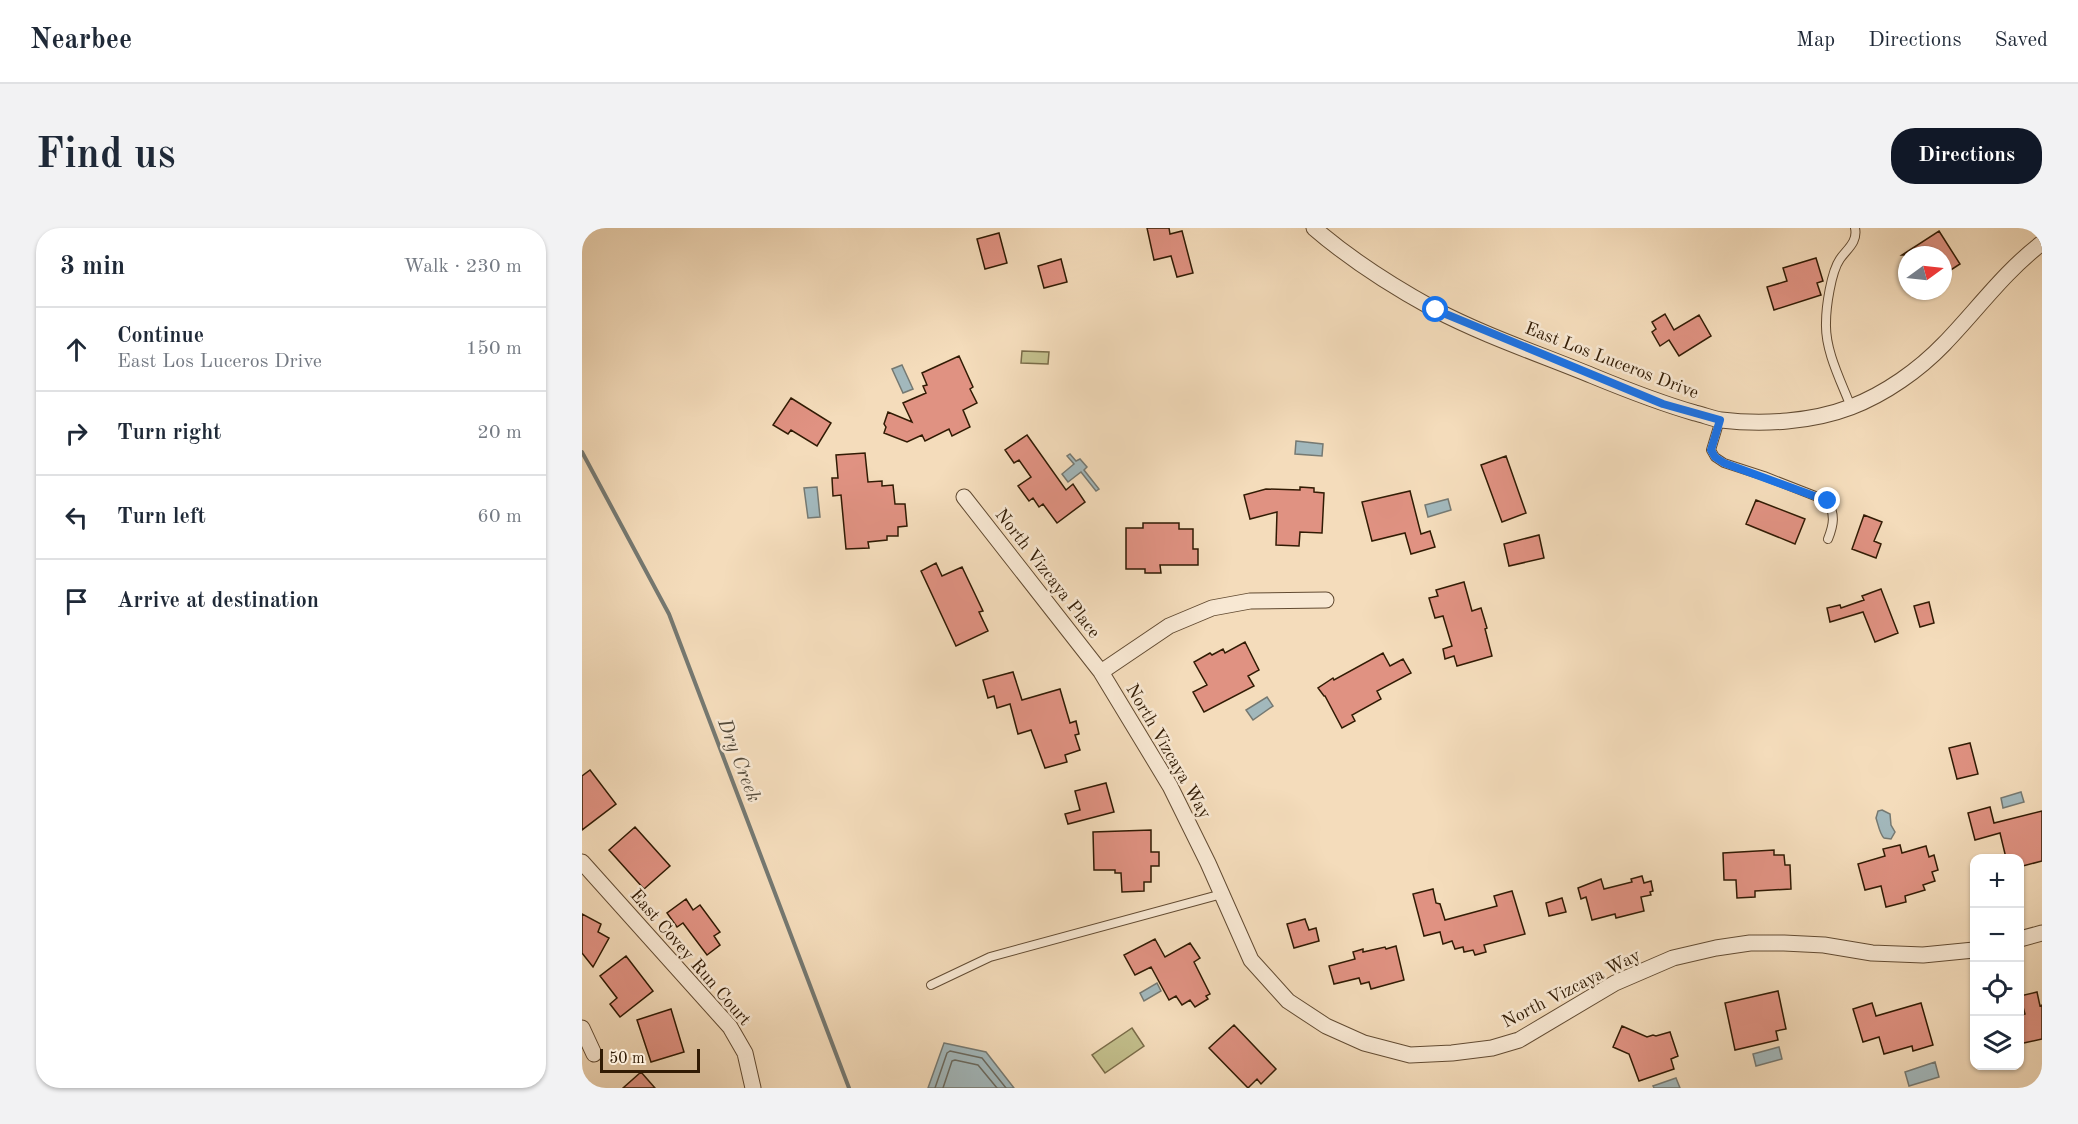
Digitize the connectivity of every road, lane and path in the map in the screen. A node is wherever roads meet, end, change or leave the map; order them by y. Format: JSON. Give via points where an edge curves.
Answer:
{"nodes":[{"id":1,"x":1314,"y":228,"type":"edge"},
{"id":2,"x":1855,"y":228,"type":"edge"},
{"id":3,"x":2042,"y":243,"type":"edge"},
{"id":4,"x":1851,"y":407,"type":"junction"},
{"id":5,"x":1720,"y":420,"type":"junction"},
{"id":6,"x":964,"y":497,"type":"dead end"},
{"id":7,"x":1828,"y":539,"type":"dead end"},
{"id":8,"x":1326,"y":600,"type":"dead end"},
{"id":9,"x":1101,"y":672,"type":"junction"},
{"id":10,"x":584,"y":868,"type":"edge"},
{"id":11,"x":1222,"y":894,"type":"junction"},
{"id":12,"x":2042,"y":933,"type":"edge"},
{"id":13,"x":2024,"y":938,"type":"edge"},
{"id":14,"x":1970,"y":950,"type":"edge"},
{"id":15,"x":931,"y":985,"type":"dead end"},
{"id":16,"x":582,"y":1028,"type":"edge"},
{"id":17,"x":594,"y":1054,"type":"dead end"},
{"id":18,"x":753,"y":1088,"type":"edge"}],
"edges":[{"from":1,"to":5,"type":"street","name":"East Los Luceros Drive","via":[[1390,284],[1436,310],[1663,404]]},
{"from":2,"to":4,"type":"lane","via":[[1857,235],[1852,245],[1838,261],[1826,322],[1828,343]]},
{"from":3,"to":4,"type":"street","name":"East Los Luceros Drive","via":[[2000,280],[1943,346],[1914,371]]},
{"from":4,"to":5,"type":"street","name":"East Los Luceros Drive","via":[[1774,422]]},
{"from":5,"to":7,"type":"lane","via":[[1711,450],[1715,457],[1828,501],[1834,514]]},
{"from":6,"to":9,"type":"street","name":"North Vizcaya Place"},
{"from":8,"to":9,"type":"street","via":[[1250,600],[1212,608],[1169,626]]},
{"from":9,"to":11,"type":"street","name":"North Vizcaya Way","via":[[1170,786]]},
{"from":10,"to":18,"type":"street","name":"East Covey Run Court","via":[[730,1027],[745,1053]]},
{"from":11,"to":14,"type":"street","name":"North Vizcaya Way","via":[[1251,960],[1288,1001],[1326,1026],[1364,1043],[1410,1055],[1492,1048],[1519,1040],[1615,983],[1673,958],[1716,948],[1784,943],[1872,953],[1923,955]]},
{"from":11,"to":15,"type":"lane","via":[[990,957]]},
{"from":12,"to":13,"type":"street"},
{"from":16,"to":17,"type":"street"}]}
